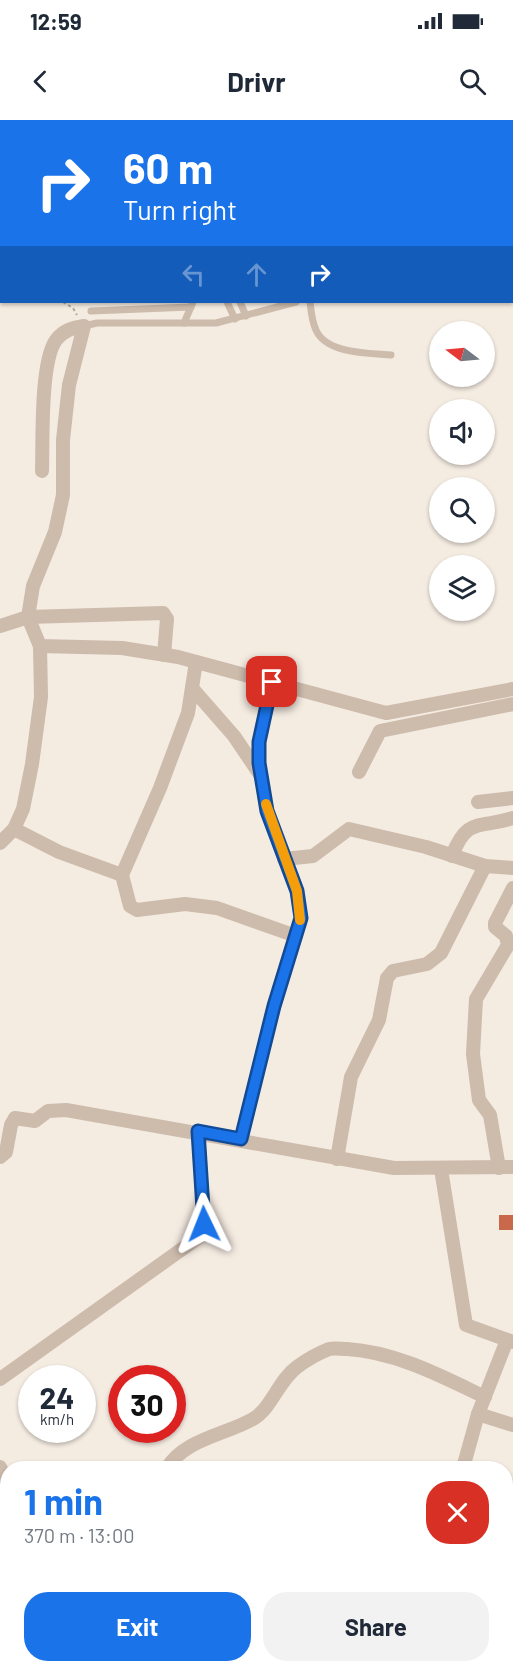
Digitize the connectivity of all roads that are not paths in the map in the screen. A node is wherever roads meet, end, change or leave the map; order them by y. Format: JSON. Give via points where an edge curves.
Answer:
{"nodes":[{"id":1,"x":227,"y":303,"type":"edge"},
{"id":2,"x":240,"y":303,"type":"edge"},
{"id":3,"x":288,"y":303,"type":"edge"},
{"id":4,"x":310,"y":303,"type":"edge"},
{"id":5,"x":192,"y":304,"type":"edge"},
{"id":6,"x":271,"y":305,"type":"edge"},
{"id":7,"x":91,"y":310,"type":"dead end"},
{"id":8,"x":246,"y":316,"type":"junction"},
{"id":9,"x":235,"y":319,"type":"junction"},
{"id":10,"x":184,"y":323,"type":"junction"},
{"id":11,"x":84,"y":326,"type":"junction"},
{"id":12,"x":391,"y":355,"type":"dead end"},
{"id":13,"x":42,"y":471,"type":"dead end"},
{"id":14,"x":28,"y":617,"type":"junction"},
{"id":15,"x":0,"y":626,"type":"edge"},
{"id":16,"x":40,"y":646,"type":"junction"},
{"id":17,"x":164,"y":655,"type":"junction"},
{"id":18,"x":196,"y":662,"type":"junction"},
{"id":19,"x":272,"y":682,"type":"junction"},
{"id":20,"x":192,"y":688,"type":"junction"},
{"id":21,"x":513,"y":689,"type":"edge"},
{"id":22,"x":513,"y":704,"type":"edge"},
{"id":23,"x":359,"y":772,"type":"dead end"},
{"id":24,"x":262,"y":777,"type":"junction"},
{"id":25,"x":513,"y":798,"type":"edge"},
{"id":26,"x":477,"y":802,"type":"dead end"},
{"id":27,"x":513,"y":818,"type":"edge"},
{"id":28,"x":14,"y":829,"type":"junction"},
{"id":29,"x":0,"y":843,"type":"edge"},
{"id":30,"x":452,"y":856,"type":"junction"},
{"id":31,"x":284,"y":860,"type":"junction"},
{"id":32,"x":485,"y":866,"type":"junction"},
{"id":33,"x":513,"y":868,"type":"edge"},
{"id":34,"x":122,"y":875,"type":"junction"},
{"id":35,"x":513,"y":888,"type":"edge"},
{"id":36,"x":296,"y":936,"type":"junction"},
{"id":37,"x":198,"y":1131,"type":"junction"},
{"id":38,"x":241,"y":1139,"type":"junction"},
{"id":39,"x":0,"y":1156,"type":"edge"},
{"id":40,"x":337,"y":1159,"type":"junction"},
{"id":41,"x":506,"y":1167,"type":"edge"},
{"id":42,"x":441,"y":1169,"type":"junction"},
{"id":43,"x":510,"y":1341,"type":"edge"},
{"id":44,"x":0,"y":1379,"type":"edge"},
{"id":45,"x":485,"y":1397,"type":"junction"},
{"id":46,"x":478,"y":1414,"type":"junction"},
{"id":47,"x":513,"y":1425,"type":"edge"},
{"id":48,"x":172,"y":1461,"type":"edge"},
{"id":49,"x":465,"y":1461,"type":"edge"}],
"edges":[{"from":1,"to":9,"type":"lane"},
{"from":2,"to":8,"type":"lane"},
{"from":3,"to":6,"type":"lane"},
{"from":4,"to":12,"type":"lane","via":[[316,332],[324,341],[336,347]]},
{"from":5,"to":7,"type":"lane"},
{"from":5,"to":10,"type":"lane"},
{"from":6,"to":8,"type":"lane"},
{"from":8,"to":9,"type":"lane"},
{"from":9,"to":10,"type":"lane"},
{"from":10,"to":11,"type":"lane"},
{"from":11,"to":13,"type":"street","via":[[68,328],[55,342],[48,360]]},
{"from":11,"to":14,"type":"street","via":[[69,385],[63,495],[55,532],[33,585]]},
{"from":14,"to":15,"type":"street"},
{"from":14,"to":16,"type":"street"},
{"from":14,"to":17,"type":"street","via":[[163,613],[168,619]]},
{"from":16,"to":17,"type":"street","via":[[122,648]]},
{"from":16,"to":28,"type":"street","via":[[40,718],[23,809]]},
{"from":17,"to":18,"type":"street"},
{"from":18,"to":19,"type":"street"},
{"from":18,"to":20,"type":"street"},
{"from":19,"to":21,"type":"street","via":[[386,713]]},
{"from":19,"to":24,"type":"street","via":[[259,742]]},
{"from":20,"to":24,"type":"street","via":[[234,736]]},
{"from":20,"to":34,"type":"street","via":[[188,713],[160,788]]},
{"from":22,"to":23,"type":"street","via":[[380,731]]},
{"from":24,"to":31,"type":"street","via":[[267,811]]},
{"from":25,"to":26,"type":"street"},
{"from":27,"to":30,"type":"street","via":[[475,825],[459,838]]},
{"from":28,"to":29,"type":"street"},
{"from":28,"to":34,"type":"street","via":[[59,852]]},
{"from":30,"to":31,"type":"street","via":[[349,829],[314,856]]},
{"from":30,"to":32,"type":"street"},
{"from":31,"to":36,"type":"street","via":[[301,918]]},
{"from":32,"to":33,"type":"street"},
{"from":32,"to":40,"type":"street","via":[[441,953],[427,964],[393,971],[387,978],[379,1020],[351,1077]]},
{"from":34,"to":36,"type":"street","via":[[130,906],[137,910],[185,904],[217,908]]},
{"from":35,"to":41,"type":"street","via":[[495,923],[508,945],[476,999],[473,1054],[479,1100],[490,1115]]},
{"from":36,"to":38,"type":"street"},
{"from":37,"to":38,"type":"street"},
{"from":37,"to":39,"type":"street","via":[[66,1110],[48,1111],[35,1120],[15,1118],[6,1152]]},
{"from":37,"to":44,"type":"street","via":[[204,1224],[199,1237]]},
{"from":38,"to":40,"type":"street"},
{"from":40,"to":42,"type":"street","via":[[394,1168]]},
{"from":41,"to":42,"type":"street"},
{"from":42,"to":43,"type":"street","via":[[466,1325]]},
{"from":43,"to":45,"type":"street"},
{"from":45,"to":46,"type":"street"},
{"from":45,"to":48,"type":"street","via":[[392,1357],[372,1351],[330,1349],[297,1367],[260,1415],[237,1429],[206,1438]]},
{"from":46,"to":47,"type":"street"},
{"from":46,"to":49,"type":"street"}]}
